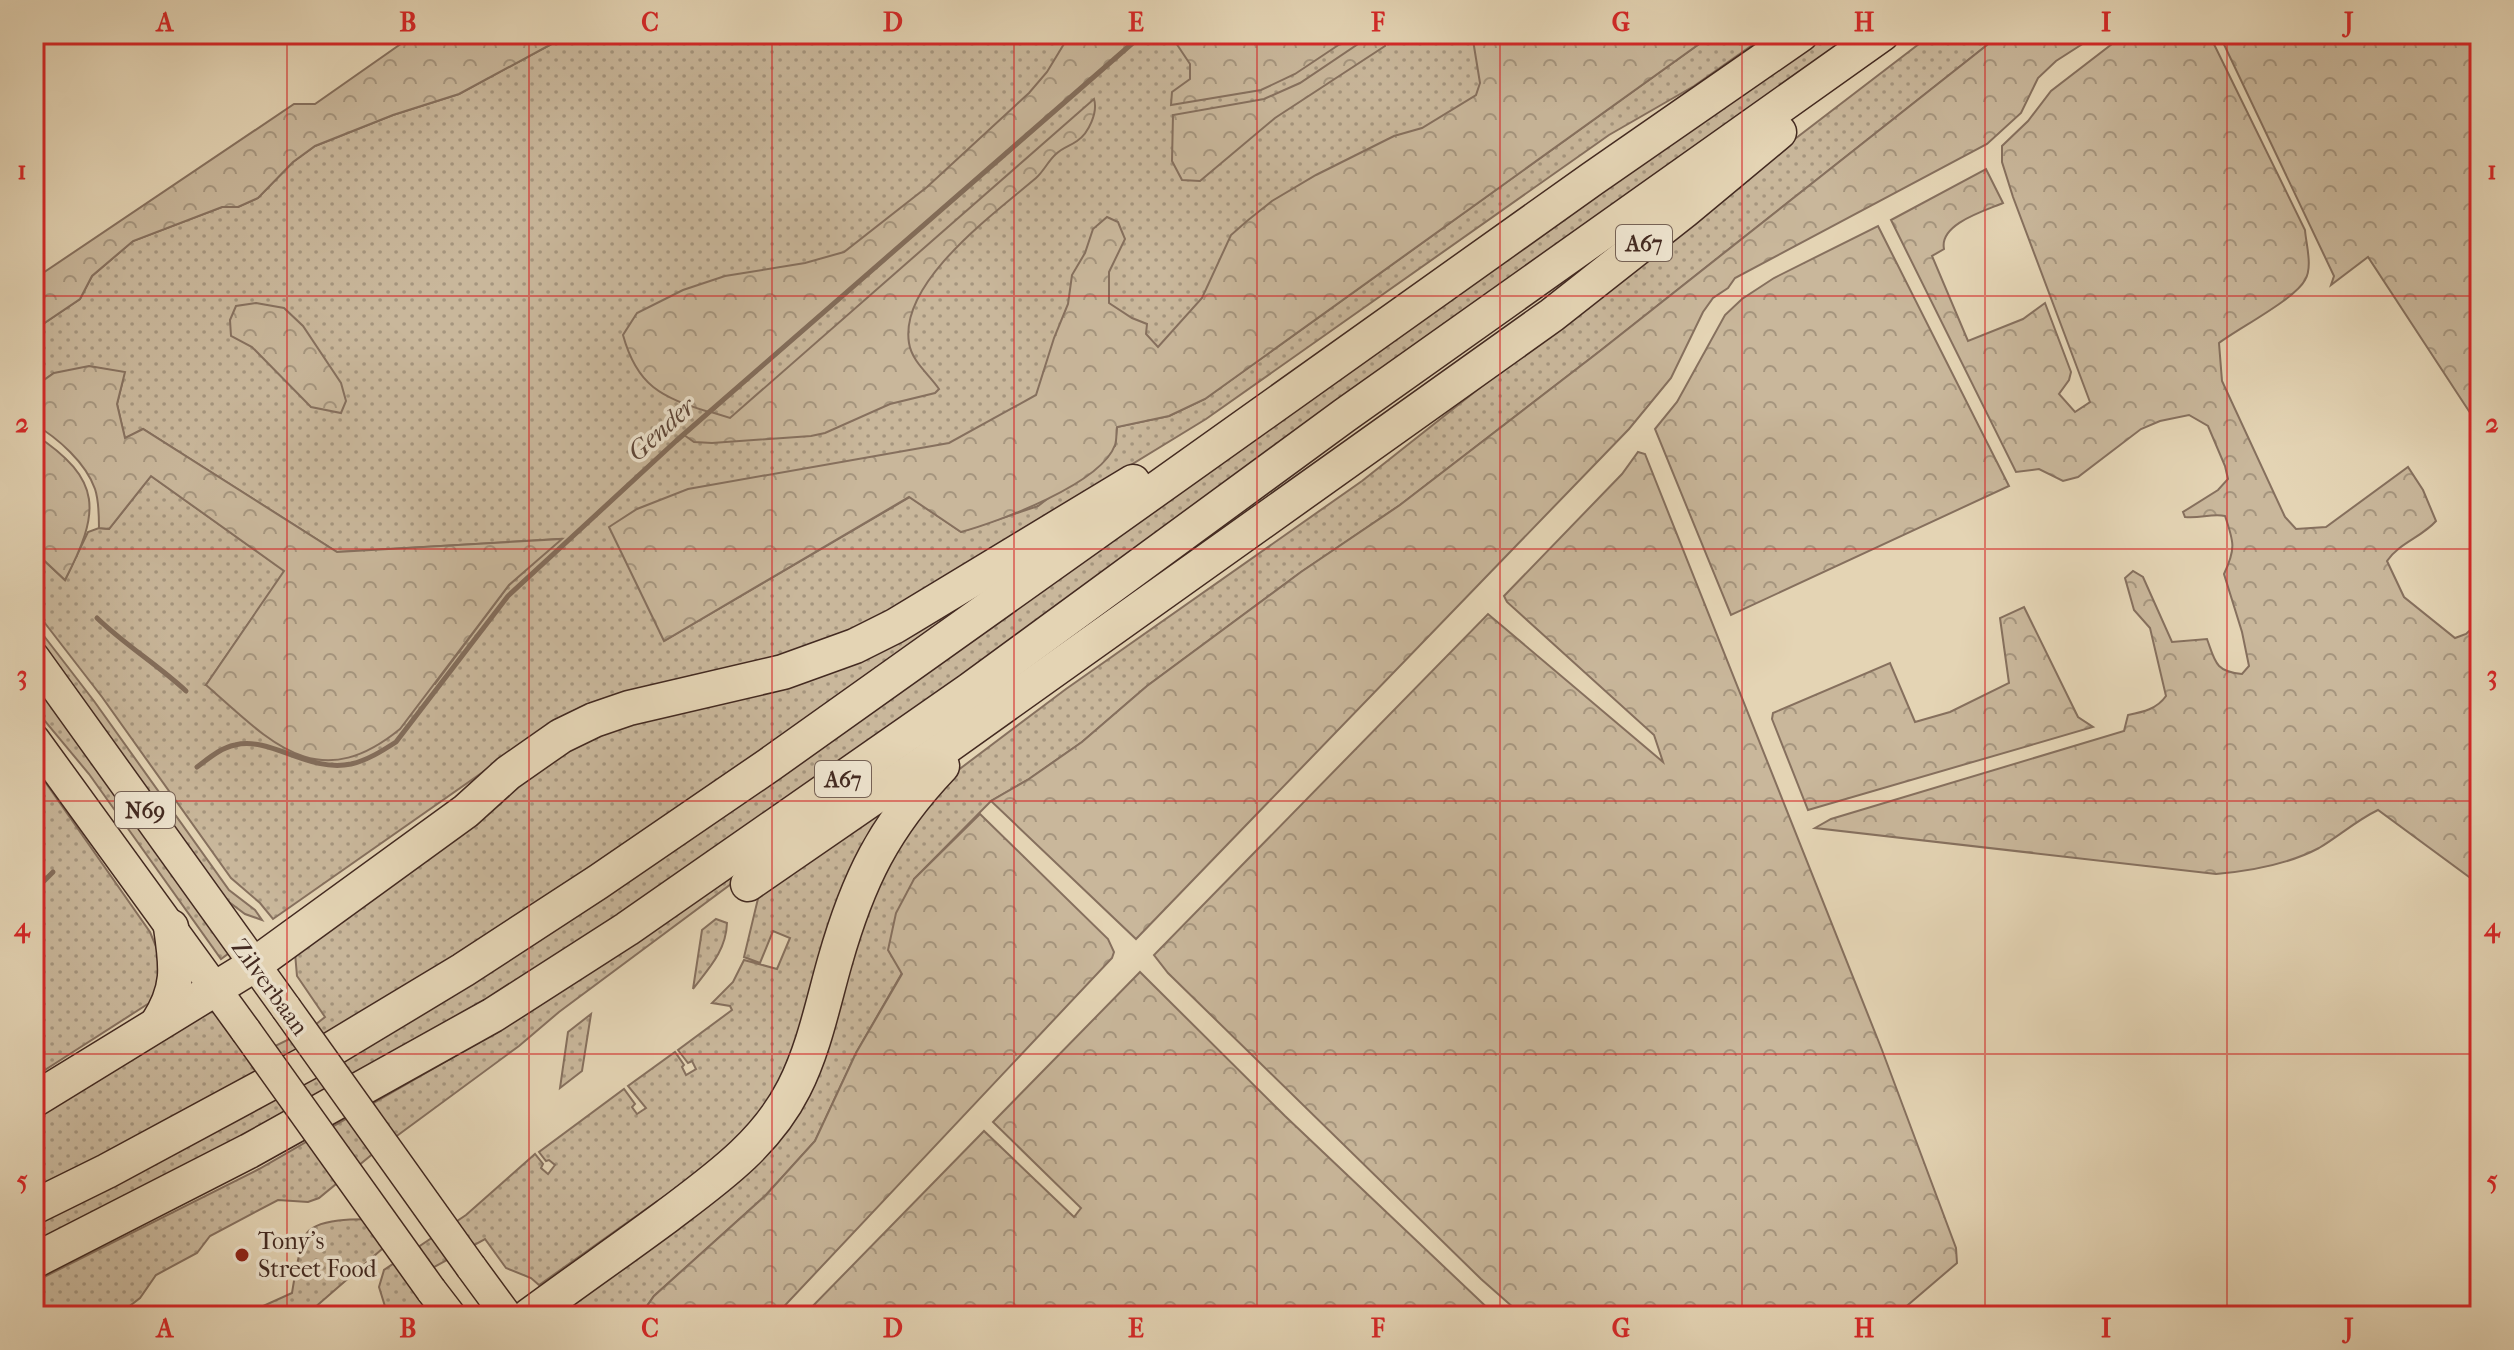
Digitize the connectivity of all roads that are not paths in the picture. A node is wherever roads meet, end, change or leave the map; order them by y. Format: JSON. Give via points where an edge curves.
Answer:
{"nodes":[{"id":1,"x":1801,"y":34,"type":"edge"},
{"id":2,"x":1883,"y":34,"type":"edge"},
{"id":3,"x":1255,"y":420,"type":"junction"},
{"id":4,"x":34,"y":657,"type":"edge"},
{"id":5,"x":1037,"y":681,"type":"junction"},
{"id":6,"x":34,"y":739,"type":"edge"},
{"id":7,"x":748,"y":884,"type":"dead end"},
{"id":8,"x":171,"y":927,"type":"junction"},
{"id":9,"x":254,"y":965,"type":"junction"},
{"id":10,"x":215,"y":988,"type":"junction"},
{"id":11,"x":157,"y":1024,"type":"junction"},
{"id":12,"x":34,"y":1100,"type":"edge"},
{"id":13,"x":34,"y":1207,"type":"edge"},
{"id":14,"x":34,"y":1261,"type":"edge"},
{"id":15,"x":451,"y":1316,"type":"edge"},
{"id":16,"x":507,"y":1316,"type":"edge"},
{"id":17,"x":529,"y":1316,"type":"edge"}],
"edges":[{"from":1,"to":3,"type":"highway","number":"A67"},
{"from":2,"to":5,"type":"highway","number":"A67","via":[[1805,110],[1552,315]]},
{"from":2,"to":14,"type":"highway","number":"A67","via":[[1345,415],[958,699],[627,929],[480,1023],[249,1151]]},
{"from":3,"to":9,"type":"highway","number":"A67","via":[[1126,486],[855,646],[754,680],[611,713],[569,732]]},
{"from":3,"to":13,"type":"highway","number":"A67","via":[[769,765],[463,970],[322,1055]]},
{"from":4,"to":9,"type":"main road","name":"Zilverbaan","number":"N69"},
{"from":5,"to":7,"type":"highway","number":"A67"},
{"from":5,"to":17,"type":"highway","number":"A67","via":[[941,767],[906,806],[868,865],[795,1086],[763,1135],[714,1180]]},
{"from":6,"to":8,"type":"main road","name":"Zilverbaan","number":"N69"},
{"from":8,"to":10,"type":"main road","name":"Zilverbaan","number":"N69"},
{"from":8,"to":11,"type":"highway","via":[[176,981]]},
{"from":9,"to":10,"type":"highway","number":"A67"},
{"from":9,"to":16,"type":"main road","name":"Zilverbaan","number":"N69","bridge":true},
{"from":10,"to":11,"type":"highway","number":"A67"},
{"from":10,"to":15,"type":"main road","name":"Zilverbaan","number":"N69","bridge":true},
{"from":11,"to":12,"type":"highway","number":"A67"}]}
